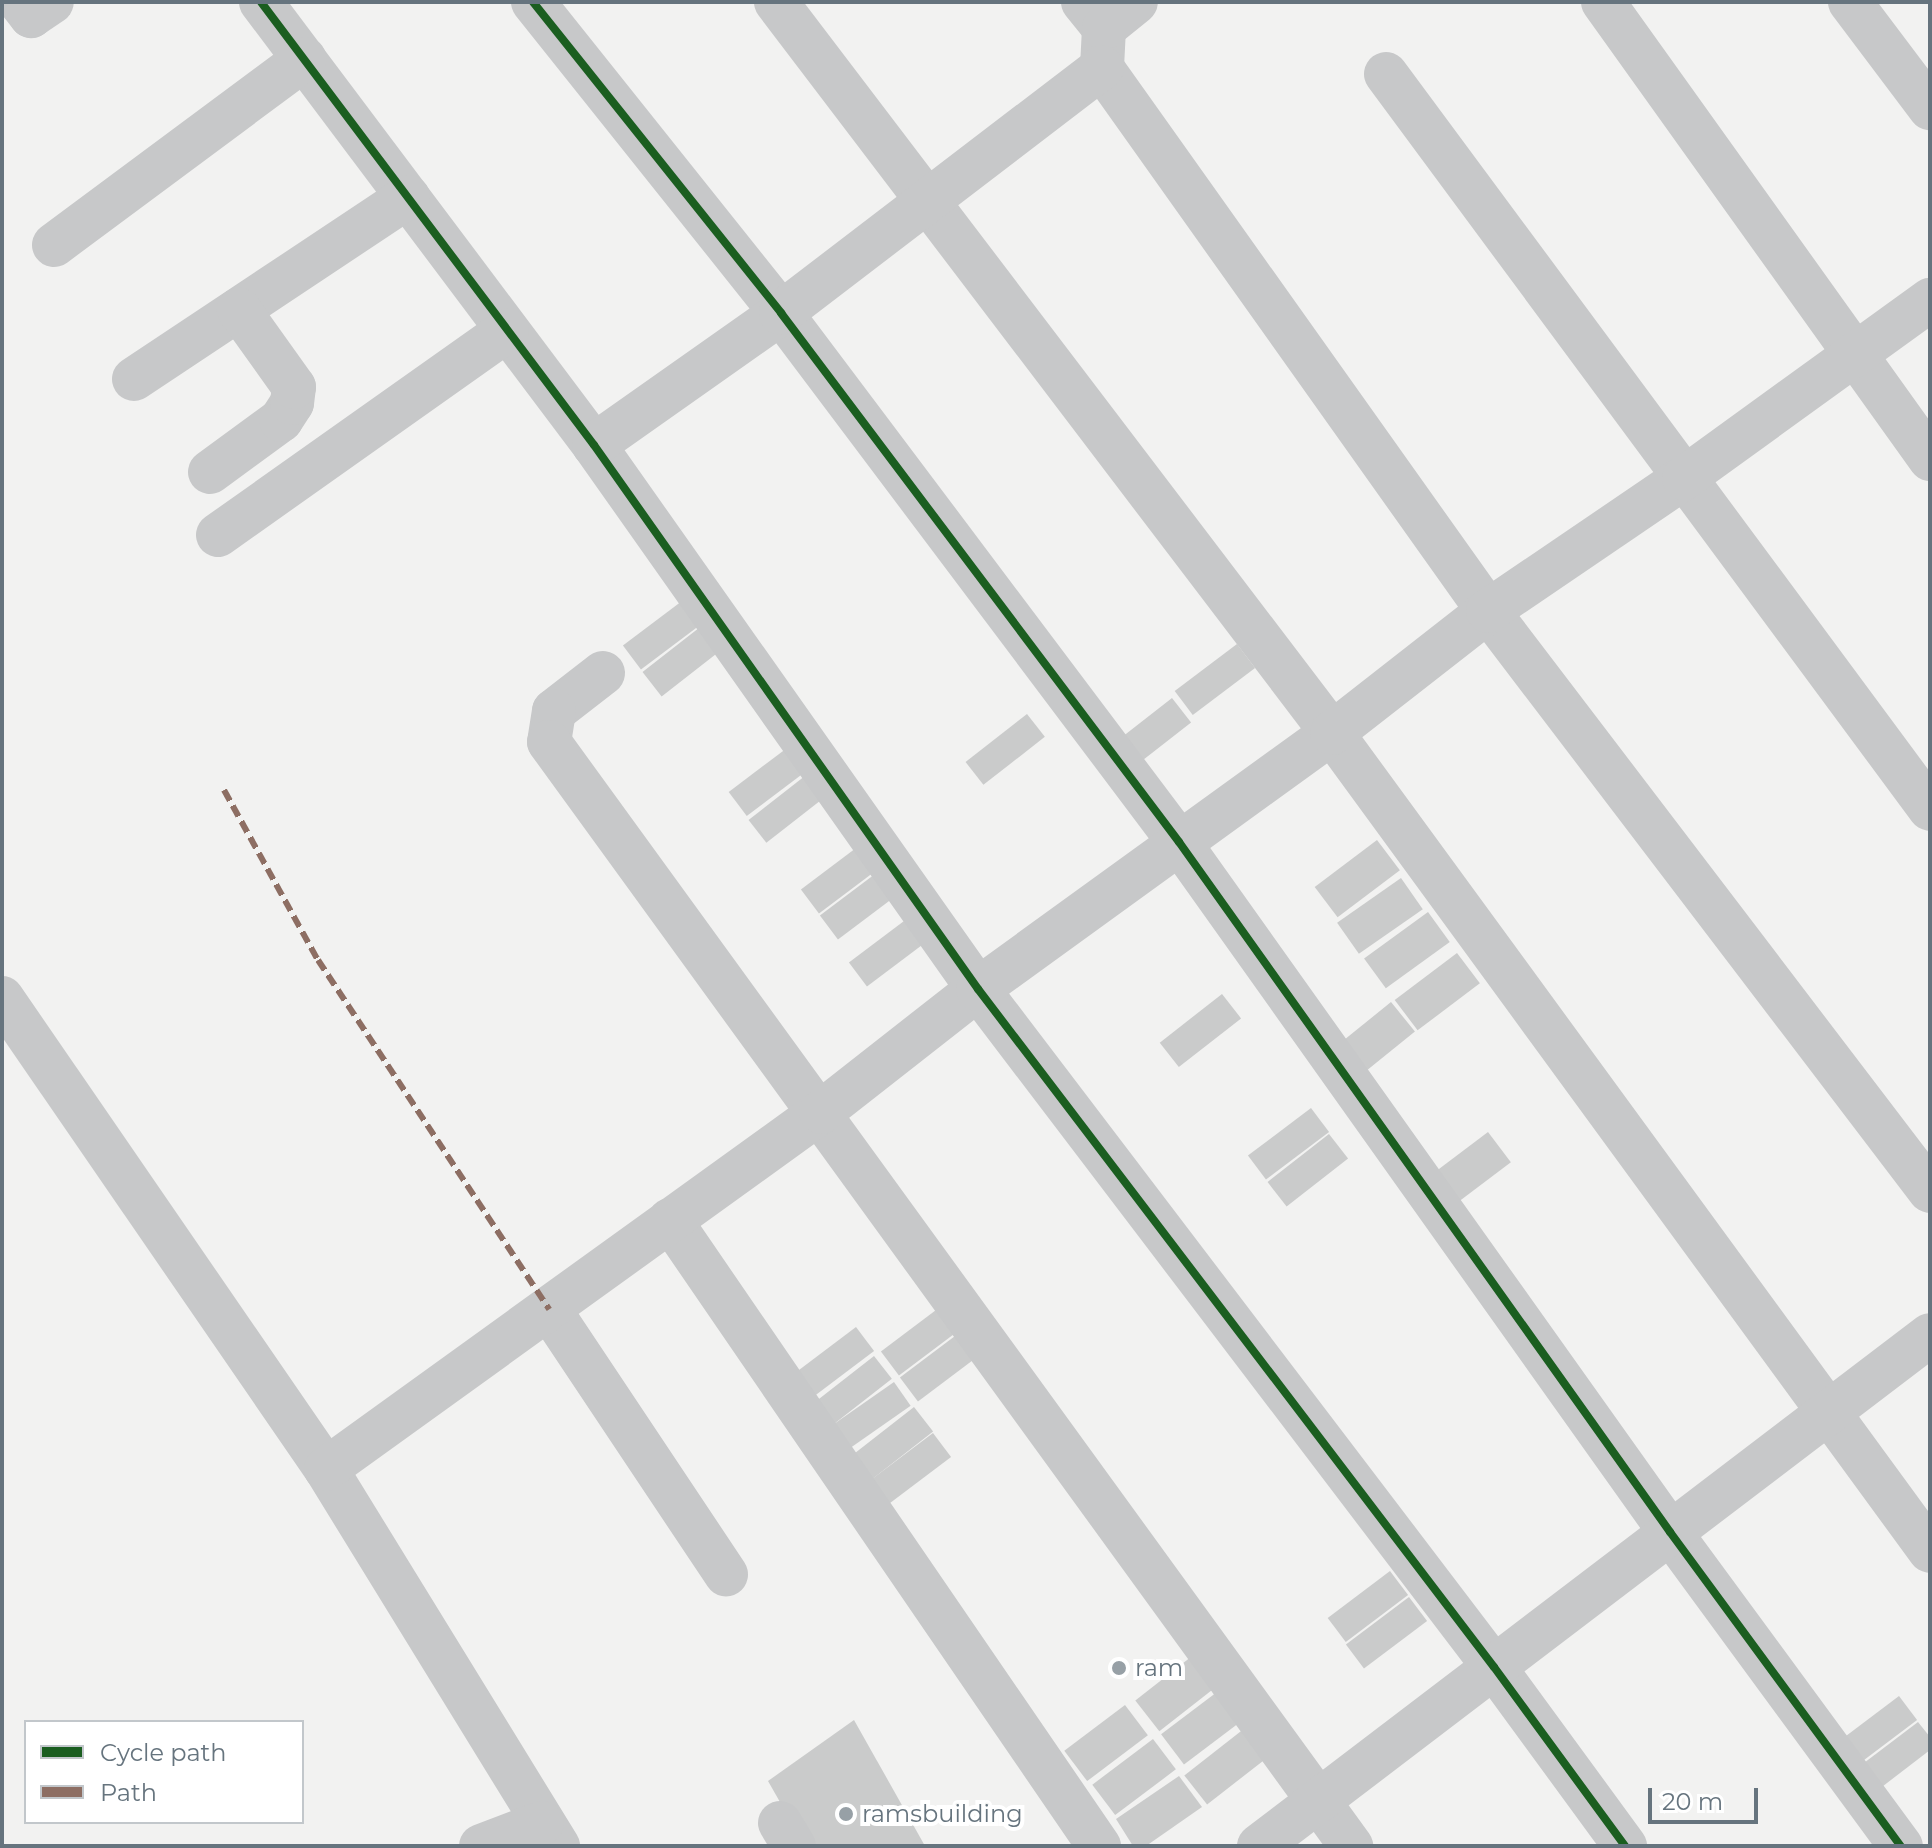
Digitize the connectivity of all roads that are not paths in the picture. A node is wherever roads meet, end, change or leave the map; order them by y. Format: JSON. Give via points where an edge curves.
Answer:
{"nodes":[{"id":1,"x":261,"y":2,"type":"edge"},
{"id":2,"x":533,"y":2,"type":"edge"},
{"id":3,"x":776,"y":2,"type":"edge"},
{"id":4,"x":1603,"y":2,"type":"edge"},
{"id":5,"x":1850,"y":2,"type":"edge"},
{"id":6,"x":1106,"y":25,"type":"edge"},
{"id":7,"x":304,"y":59,"type":"junction"},
{"id":8,"x":1386,"y":74,"type":"dead end"},
{"id":9,"x":1930,"y":108,"type":"edge"},
{"id":10,"x":408,"y":197,"type":"junction"},
{"id":11,"x":927,"y":202,"type":"junction"},
{"id":12,"x":54,"y":245,"type":"dead end"},
{"id":13,"x":1930,"y":300,"type":"edge"},
{"id":14,"x":239,"y":310,"type":"junction"},
{"id":15,"x":781,"y":313,"type":"junction"},
{"id":16,"x":507,"y":330,"type":"junction"},
{"id":17,"x":1855,"y":354,"type":"junction"},
{"id":18,"x":134,"y":379,"type":"dead end"},
{"id":19,"x":594,"y":445,"type":"junction"},
{"id":20,"x":1930,"y":459,"type":"edge"},
{"id":21,"x":210,"y":472,"type":"dead end"},
{"id":22,"x":1684,"y":478,"type":"junction"},
{"id":23,"x":218,"y":535,"type":"dead end"},
{"id":24,"x":1488,"y":611,"type":"junction"},
{"id":25,"x":603,"y":673,"type":"dead end"},
{"id":26,"x":1332,"y":733,"type":"junction"},
{"id":27,"x":1930,"y":809,"type":"edge"},
{"id":28,"x":1179,"y":842,"type":"junction"},
{"id":29,"x":978,"y":989,"type":"junction"},
{"id":30,"x":2,"y":998,"type":"edge"},
{"id":31,"x":821,"y":1112,"type":"junction"},
{"id":32,"x":1930,"y":1191,"type":"edge"},
{"id":33,"x":670,"y":1220,"type":"junction"},
{"id":34,"x":549,"y":1309,"type":"junction"},
{"id":35,"x":1930,"y":1335,"type":"edge"},
{"id":36,"x":1828,"y":1413,"type":"junction"},
{"id":37,"x":326,"y":1469,"type":"junction"},
{"id":38,"x":1670,"y":1532,"type":"junction"},
{"id":39,"x":1930,"y":1551,"type":"edge"},
{"id":40,"x":726,"y":1574,"type":"dead end"},
{"id":41,"x":1494,"y":1667,"type":"junction"},
{"id":42,"x":1317,"y":1801,"type":"junction"},
{"id":43,"x":550,"y":1835,"type":"edge"},
{"id":44,"x":481,"y":1846,"type":"edge"},
{"id":45,"x":1099,"y":1846,"type":"edge"},
{"id":46,"x":1259,"y":1846,"type":"edge"},
{"id":47,"x":1351,"y":1846,"type":"edge"},
{"id":48,"x":1625,"y":1846,"type":"edge"},
{"id":49,"x":1901,"y":1846,"type":"edge"}],
"edges":[{"from":1,"to":7,"type":"street"},
{"from":2,"to":15,"type":"street"},
{"from":3,"to":11,"type":"street"},
{"from":4,"to":17,"type":"street"},
{"from":5,"to":9,"type":"street"},
{"from":6,"to":11,"type":"street"},
{"from":6,"to":24,"type":"street"},
{"from":7,"to":10,"type":"street"},
{"from":7,"to":12,"type":"street"},
{"from":8,"to":22,"type":"street"},
{"from":10,"to":14,"type":"street"},
{"from":10,"to":16,"type":"street"},
{"from":11,"to":15,"type":"street"},
{"from":11,"to":26,"type":"street"},
{"from":13,"to":17,"type":"street"},
{"from":14,"to":18,"type":"street"},
{"from":14,"to":21,"type":"street","via":[[294,387],[292,403],[281,420]]},
{"from":15,"to":19,"type":"street"},
{"from":15,"to":28,"type":"street"},
{"from":16,"to":19,"type":"street"},
{"from":16,"to":23,"type":"street"},
{"from":17,"to":20,"type":"street"},
{"from":17,"to":22,"type":"street"},
{"from":19,"to":29,"type":"street"},
{"from":22,"to":24,"type":"street"},
{"from":22,"to":27,"type":"street"},
{"from":24,"to":26,"type":"street"},
{"from":24,"to":32,"type":"street"},
{"from":25,"to":31,"type":"street","via":[[554,711],[549,742]]},
{"from":26,"to":28,"type":"street"},
{"from":26,"to":36,"type":"street"},
{"from":28,"to":29,"type":"street"},
{"from":28,"to":38,"type":"street"},
{"from":29,"to":31,"type":"street"},
{"from":29,"to":41,"type":"street"},
{"from":30,"to":37,"type":"street"},
{"from":31,"to":33,"type":"street"},
{"from":31,"to":42,"type":"street"},
{"from":33,"to":34,"type":"street"},
{"from":33,"to":45,"type":"street"},
{"from":34,"to":37,"type":"street"},
{"from":34,"to":40,"type":"street"},
{"from":35,"to":36,"type":"street"},
{"from":36,"to":38,"type":"street"},
{"from":36,"to":39,"type":"street"},
{"from":37,"to":43,"type":"street"},
{"from":38,"to":41,"type":"street"},
{"from":38,"to":49,"type":"street"},
{"from":41,"to":42,"type":"street"},
{"from":41,"to":48,"type":"street"},
{"from":42,"to":46,"type":"street"},
{"from":42,"to":47,"type":"street"},
{"from":43,"to":44,"type":"street"}]}
